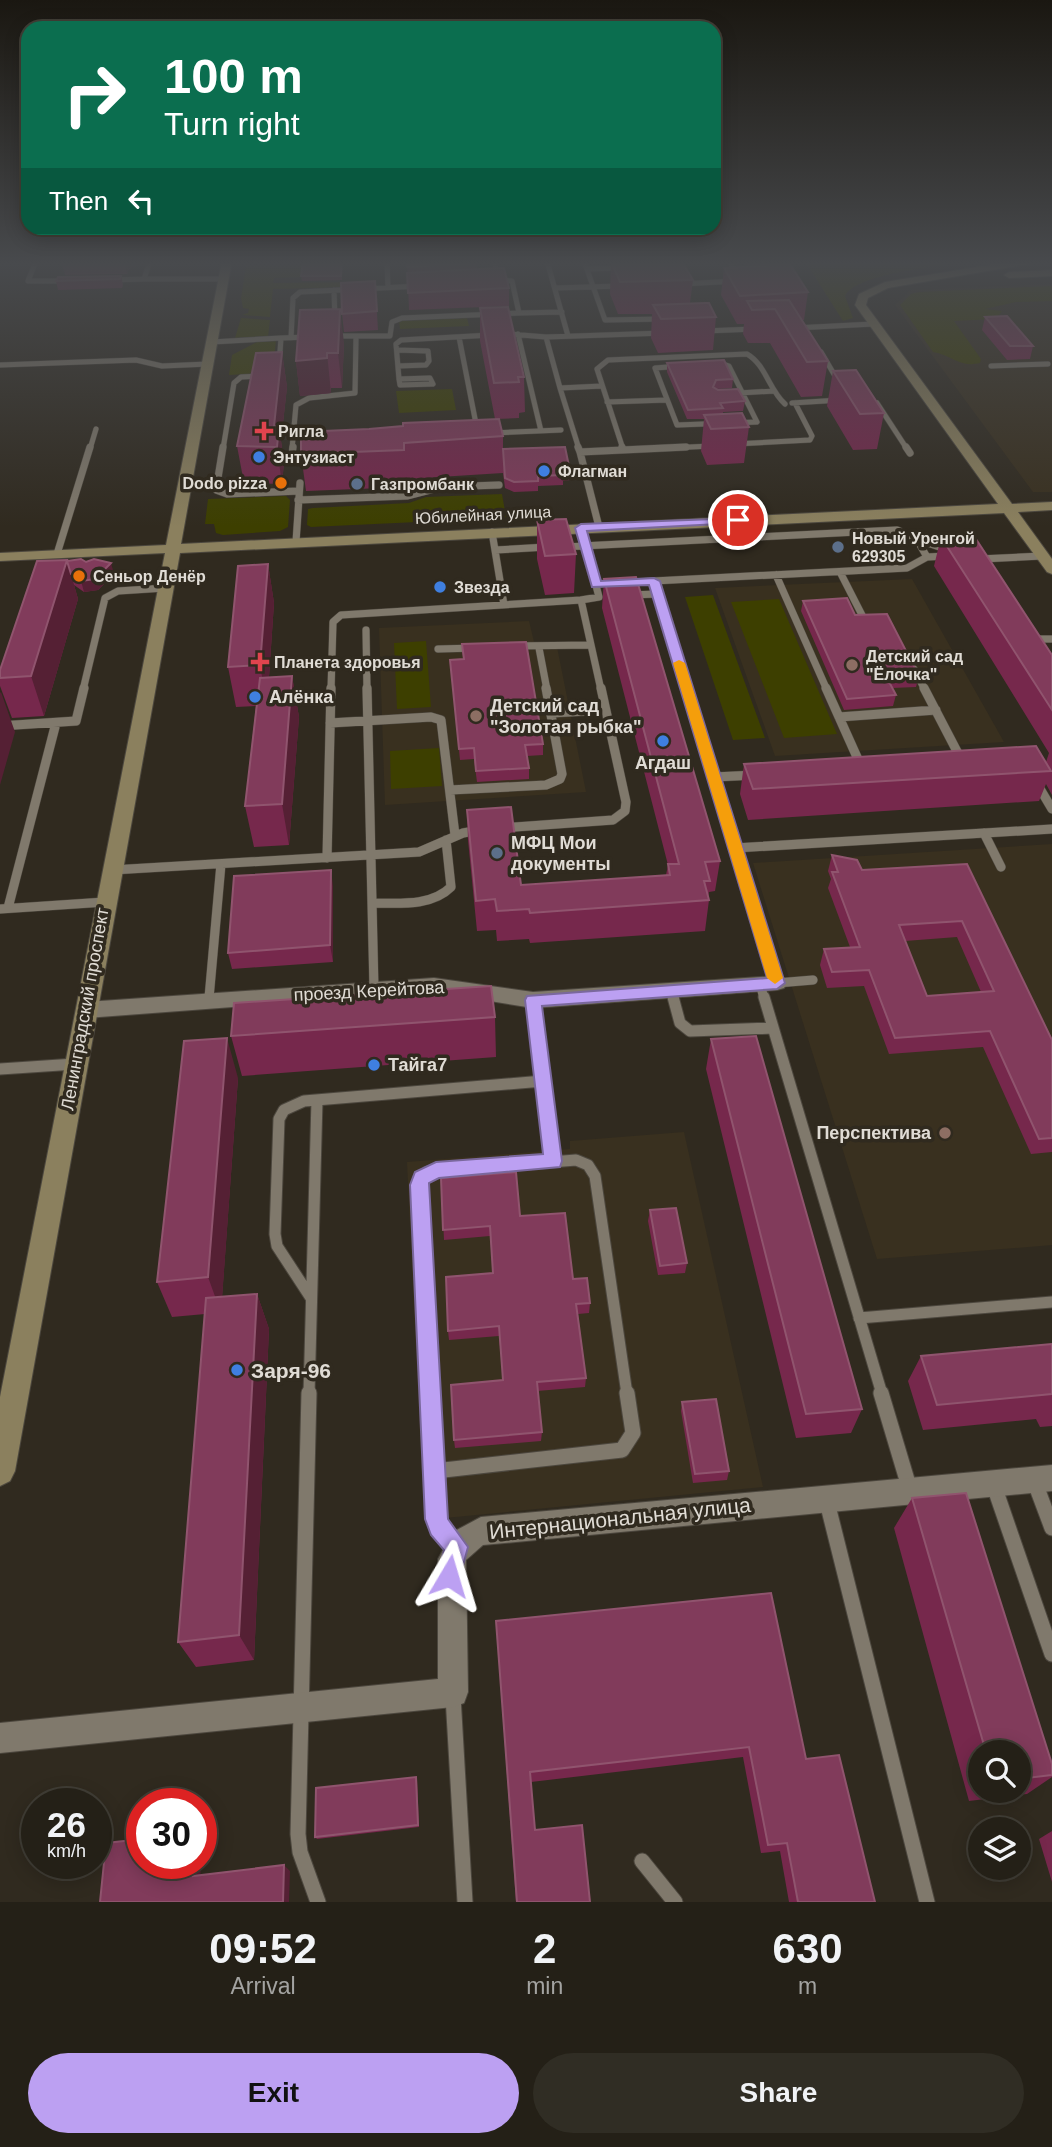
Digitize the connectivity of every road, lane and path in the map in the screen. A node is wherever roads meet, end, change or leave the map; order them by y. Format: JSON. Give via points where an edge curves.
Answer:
{"nodes":[{"id":1,"x":211,"y":350,"type":"edge"},
{"id":2,"x":279,"y":350,"type":"edge"},
{"id":3,"x":356,"y":350,"type":"edge"},
{"id":4,"x":397,"y":350,"type":"joint"},
{"id":5,"x":403,"y":350,"type":"edge"},
{"id":6,"x":426,"y":350,"type":"edge"},
{"id":7,"x":461,"y":350,"type":"edge"},
{"id":8,"x":522,"y":350,"type":"edge"},
{"id":9,"x":550,"y":350,"type":"edge"},
{"id":10,"x":819,"y":350,"type":"edge"},
{"id":11,"x":892,"y":350,"type":"edge"},
{"id":12,"x":1048,"y":364,"type":"dead end"},
{"id":13,"x":0,"y":365,"type":"edge"},
{"id":14,"x":208,"y":365,"type":"junction"},
{"id":15,"x":398,"y":366,"type":"junction"},
{"id":16,"x":991,"y":366,"type":"dead end"},
{"id":17,"x":399,"y":379,"type":"junction"},
{"id":18,"x":602,"y":386,"type":"junction"},
{"id":19,"x":560,"y":388,"type":"junction"},
{"id":20,"x":847,"y":388,"type":"edge"},
{"id":21,"x":774,"y":391,"type":"junction"},
{"id":22,"x":730,"y":393,"type":"edge"},
{"id":23,"x":743,"y":393,"type":"junction"},
{"id":24,"x":870,"y":396,"type":"edge"},
{"id":25,"x":850,"y":399,"type":"edge"},
{"id":26,"x":667,"y":400,"type":"junction"},
{"id":27,"x":607,"y":402,"type":"junction"},
{"id":28,"x":795,"y":403,"type":"junction"},
{"id":29,"x":785,"y":404,"type":"junction"},
{"id":30,"x":801,"y":414,"type":"junction"},
{"id":31,"x":96,"y":429,"type":"dead end"},
{"id":32,"x":561,"y":430,"type":"dead end"},
{"id":33,"x":541,"y":431,"type":"junction"},
{"id":34,"x":716,"y":445,"type":"edge"},
{"id":35,"x":729,"y":445,"type":"edge"},
{"id":36,"x":623,"y":450,"type":"junction"},
{"id":37,"x":580,"y":452,"type":"junction"},
{"id":38,"x":910,"y":453,"type":"dead end"},
{"id":39,"x":326,"y":459,"type":"edge"},
{"id":40,"x":302,"y":460,"type":"junction"},
{"id":41,"x":301,"y":469,"type":"edge"},
{"id":42,"x":300,"y":483,"type":"edge"},
{"id":43,"x":499,"y":485,"type":"dead end"},
{"id":44,"x":299,"y":491,"type":"junction"},
{"id":45,"x":298,"y":500,"type":"junction"},
{"id":46,"x":1052,"y":506,"type":"edge"},
{"id":47,"x":1008,"y":508,"type":"junction"},
{"id":48,"x":599,"y":527,"type":"junction"},
{"id":49,"x":581,"y":528,"type":"junction"},
{"id":50,"x":492,"y":532,"type":"junction"},
{"id":51,"x":916,"y":538,"type":"junction"},
{"id":52,"x":296,"y":542,"type":"junction"},
{"id":53,"x":585,"y":546,"type":"junction"},
{"id":54,"x":173,"y":548,"type":"junction"},
{"id":55,"x":495,"y":550,"type":"junction"},
{"id":56,"x":57,"y":554,"type":"junction"},
{"id":57,"x":1042,"y":555,"type":"junction"},
{"id":58,"x":927,"y":556,"type":"junction"},
{"id":59,"x":0,"y":557,"type":"edge"},
{"id":60,"x":1052,"y":569,"type":"edge"},
{"id":61,"x":987,"y":570,"type":"edge"},
{"id":62,"x":840,"y":572,"type":"junction"},
{"id":63,"x":776,"y":575,"type":"junction"},
{"id":64,"x":654,"y":581,"type":"junction"},
{"id":65,"x":596,"y":584,"type":"junction"},
{"id":66,"x":165,"y":589,"type":"junction"},
{"id":67,"x":657,"y":594,"type":"junction"},
{"id":68,"x":611,"y":596,"type":"edge"},
{"id":69,"x":622,"y":596,"type":"edge"},
{"id":70,"x":599,"y":597,"type":"junction"},
{"id":71,"x":581,"y":600,"type":"junction"},
{"id":72,"x":504,"y":605,"type":"junction"},
{"id":73,"x":862,"y":615,"type":"edge"},
{"id":74,"x":1025,"y":628,"type":"edge"},
{"id":75,"x":366,"y":630,"type":"dead end"},
{"id":76,"x":1032,"y":639,"type":"junction"},
{"id":77,"x":1052,"y":639,"type":"edge"},
{"id":78,"x":591,"y":645,"type":"junction"},
{"id":79,"x":506,"y":646,"type":"edge"},
{"id":80,"x":493,"y":647,"type":"edge"},
{"id":81,"x":539,"y":648,"type":"junction"},
{"id":82,"x":438,"y":649,"type":"dead end"},
{"id":83,"x":1039,"y":649,"type":"edge"},
{"id":84,"x":910,"y":662,"type":"edge"},
{"id":85,"x":606,"y":710,"type":"junction"},
{"id":86,"x":936,"y":710,"type":"junction"},
{"id":87,"x":551,"y":713,"type":"junction"},
{"id":88,"x":839,"y":716,"type":"junction"},
{"id":89,"x":368,"y":721,"type":"junction"},
{"id":90,"x":56,"y":723,"type":"junction"},
{"id":91,"x":330,"y":723,"type":"junction"},
{"id":92,"x":0,"y":726,"type":"edge"},
{"id":93,"x":963,"y":762,"type":"junction"},
{"id":94,"x":975,"y":762,"type":"edge"},
{"id":95,"x":951,"y":763,"type":"edge"},
{"id":96,"x":863,"y":768,"type":"junction"},
{"id":97,"x":875,"y":768,"type":"edge"},
{"id":98,"x":849,"y":769,"type":"edge"},
{"id":99,"x":1029,"y":769,"type":"edge"},
{"id":100,"x":768,"y":774,"type":"edge"},
{"id":101,"x":714,"y":777,"type":"junction"},
{"id":102,"x":450,"y":790,"type":"junction"},
{"id":103,"x":1052,"y":809,"type":"edge"},
{"id":104,"x":1052,"y":829,"type":"edge"},
{"id":105,"x":984,"y":833,"type":"junction"},
{"id":106,"x":451,"y":838,"type":"junction"},
{"id":107,"x":735,"y":848,"type":"junction"},
{"id":108,"x":371,"y":856,"type":"junction"},
{"id":109,"x":327,"y":858,"type":"junction"},
{"id":110,"x":221,"y":864,"type":"junction"},
{"id":111,"x":1001,"y":867,"type":"dead end"},
{"id":112,"x":111,"y":870,"type":"junction"},
{"id":113,"x":105,"y":902,"type":"junction"},
{"id":114,"x":372,"y":903,"type":"junction"},
{"id":115,"x":4,"y":908,"type":"edge"},
{"id":116,"x":813,"y":980,"type":"dead end"},
{"id":117,"x":769,"y":984,"type":"junction"},
{"id":118,"x":374,"y":989,"type":"junction"},
{"id":119,"x":671,"y":991,"type":"junction"},
{"id":120,"x":533,"y":1000,"type":"junction"},
{"id":121,"x":209,"y":1001,"type":"junction"},
{"id":122,"x":86,"y":1010,"type":"junction"},
{"id":123,"x":773,"y":1028,"type":"junction"},
{"id":124,"x":75,"y":1064,"type":"junction"},
{"id":125,"x":0,"y":1069,"type":"edge"},
{"id":126,"x":543,"y":1081,"type":"junction"},
{"id":127,"x":317,"y":1100,"type":"junction"},
{"id":128,"x":553,"y":1161,"type":"junction"},
{"id":129,"x":312,"y":1298,"type":"junction"},
{"id":130,"x":1052,"y":1302,"type":"edge"},
{"id":131,"x":859,"y":1318,"type":"junction"},
{"id":132,"x":0,"y":1471,"type":"edge"},
{"id":133,"x":435,"y":1471,"type":"junction"},
{"id":134,"x":1043,"y":1478,"type":"edge"},
{"id":135,"x":993,"y":1483,"type":"junction"},
{"id":136,"x":910,"y":1491,"type":"junction"},
{"id":137,"x":826,"y":1498,"type":"junction"},
{"id":138,"x":1052,"y":1528,"type":"edge"},
{"id":139,"x":457,"y":1547,"type":"junction"},
{"id":140,"x":1052,"y":1654,"type":"edge"},
{"id":141,"x":453,"y":1692,"type":"junction"},
{"id":142,"x":301,"y":1709,"type":"junction"},
{"id":143,"x":0,"y":1738,"type":"edge"},
{"id":144,"x":642,"y":1861,"type":"dead end"},
{"id":145,"x":318,"y":1902,"type":"edge"},
{"id":146,"x":465,"y":1902,"type":"edge"},
{"id":147,"x":675,"y":1902,"type":"edge"},
{"id":148,"x":927,"y":1902,"type":"edge"}],
"edges":[{"from":1,"to":14,"type":"main road","name":"Ленинградский проспект"},
{"from":2,"to":44,"type":"lane","via":[[274,374],[241,377],[234,383],[216,490],[227,494]]},
{"from":3,"to":40,"type":"lane","via":[[355,393],[296,405],[292,455]]},
{"from":4,"to":5,"type":"lane"},
{"from":4,"to":15,"type":"lane"},
{"from":6,"to":15,"type":"lane","via":[[426,365]]},
{"from":7,"to":33,"type":"lane","via":[[477,429],[492,433]]},
{"from":8,"to":33,"type":"lane"},
{"from":9,"to":19,"type":"lane"},
{"from":10,"to":20,"type":"lane"},
{"from":11,"to":47,"type":"main road"},
{"from":12,"to":16,"type":"lane"},
{"from":13,"to":14,"type":"lane","via":[[136,360],[162,366]]},
{"from":14,"to":54,"type":"main road","name":"Ленинградский проспект"},
{"from":15,"to":17,"type":"lane"},
{"from":17,"to":17,"type":"lane","via":[[404,387],[433,384],[429,378]]},
{"from":18,"to":19,"type":"lane"},
{"from":18,"to":21,"type":"lane","via":[[597,369],[608,360],[740,353],[756,359]]},
{"from":18,"to":27,"type":"lane"},
{"from":19,"to":37,"type":"lane"},
{"from":21,"to":23,"type":"lane"},
{"from":21,"to":29,"type":"lane"},
{"from":22,"to":23,"type":"lane"},
{"from":23,"to":26,"type":"lane","via":[[755,423],[679,426]]},
{"from":23,"to":26,"type":"lane","via":[[727,365],[657,366],[654,369]]},
{"from":24,"to":38,"type":"lane"},
{"from":25,"to":28,"type":"lane"},
{"from":26,"to":27,"type":"lane"},
{"from":27,"to":36,"type":"lane"},
{"from":28,"to":29,"type":"lane"},
{"from":28,"to":30,"type":"lane"},
{"from":29,"to":30,"type":"lane"},
{"from":30,"to":35,"type":"lane","via":[[813,436],[810,440]]},
{"from":31,"to":56,"type":"lane"},
{"from":32,"to":33,"type":"lane"},
{"from":34,"to":36,"type":"lane"},
{"from":36,"to":37,"type":"lane"},
{"from":37,"to":48,"type":"lane"},
{"from":39,"to":40,"type":"lane"},
{"from":40,"to":41,"type":"lane"},
{"from":42,"to":44,"type":"lane"},
{"from":43,"to":45,"type":"lane"},
{"from":44,"to":45,"type":"lane"},
{"from":45,"to":52,"type":"lane"},
{"from":46,"to":47,"type":"main road","name":"Юбилейная улица"},
{"from":47,"to":48,"type":"main road","name":"Юбилейная улица"},
{"from":47,"to":57,"type":"main road"},
{"from":48,"to":49,"type":"main road","name":"Юбилейная улица"},
{"from":49,"to":50,"type":"main road","name":"Юбилейная улица"},
{"from":49,"to":53,"type":"lane"},
{"from":50,"to":52,"type":"main road","name":"Юбилейная улица"},
{"from":50,"to":55,"type":"lane"},
{"from":51,"to":53,"type":"lane","via":[[897,530]]},
{"from":51,"to":58,"type":"lane"},
{"from":51,"to":58,"type":"lane","via":[[964,555]]},
{"from":52,"to":54,"type":"main road","name":"Юбилейная улица"},
{"from":53,"to":55,"type":"lane"},
{"from":53,"to":65,"type":"lane"},
{"from":54,"to":56,"type":"main road","name":"Юбилейная улица"},
{"from":54,"to":66,"type":"main road","name":"Ленинградский проспект"},
{"from":55,"to":72,"type":"lane"},
{"from":56,"to":59,"type":"main road","name":"Юбилейная улица"},
{"from":57,"to":60,"type":"main road"},
{"from":57,"to":61,"type":"lane","via":[[976,558]]},
{"from":58,"to":62,"type":"lane","via":[[907,568]]},
{"from":62,"to":63,"type":"lane"},
{"from":62,"to":73,"type":"lane"},
{"from":63,"to":64,"type":"lane"},
{"from":63,"to":88,"type":"lane"},
{"from":64,"to":65,"type":"lane"},
{"from":64,"to":67,"type":"lane"},
{"from":65,"to":70,"type":"lane"},
{"from":66,"to":90,"type":"lane","via":[[118,591],[105,598],[76,721]]},
{"from":66,"to":112,"type":"main road","name":"Ленинградский проспект"},
{"from":67,"to":69,"type":"lane"},
{"from":67,"to":101,"type":"lane"},
{"from":68,"to":70,"type":"lane"},
{"from":70,"to":71,"type":"lane"},
{"from":71,"to":72,"type":"lane"},
{"from":71,"to":78,"type":"lane"},
{"from":72,"to":91,"type":"lane","via":[[335,618]]},
{"from":74,"to":76,"type":"lane"},
{"from":75,"to":89,"type":"lane"},
{"from":76,"to":77,"type":"lane"},
{"from":76,"to":83,"type":"lane"},
{"from":78,"to":81,"type":"lane"},
{"from":78,"to":85,"type":"lane"},
{"from":79,"to":81,"type":"lane"},
{"from":80,"to":82,"type":"lane"},
{"from":81,"to":87,"type":"lane"},
{"from":84,"to":86,"type":"lane"},
{"from":85,"to":87,"type":"lane"},
{"from":85,"to":106,"type":"lane","via":[[625,811],[613,820],[469,830]]},
{"from":86,"to":88,"type":"lane"},
{"from":86,"to":93,"type":"lane"},
{"from":87,"to":102,"type":"lane","via":[[560,779],[546,785]]},
{"from":88,"to":96,"type":"lane"},
{"from":89,"to":91,"type":"lane"},
{"from":89,"to":102,"type":"lane","via":[[441,720]]},
{"from":89,"to":108,"type":"lane"},
{"from":90,"to":92,"type":"lane"},
{"from":90,"to":115,"type":"lane"},
{"from":91,"to":109,"type":"lane"},
{"from":93,"to":94,"type":"lane"},
{"from":93,"to":95,"type":"lane"},
{"from":96,"to":97,"type":"lane"},
{"from":96,"to":98,"type":"lane"},
{"from":99,"to":103,"type":"lane"},
{"from":100,"to":101,"type":"lane"},
{"from":101,"to":107,"type":"lane"},
{"from":102,"to":106,"type":"lane"},
{"from":104,"to":105,"type":"lane"},
{"from":105,"to":107,"type":"lane"},
{"from":105,"to":111,"type":"lane"},
{"from":106,"to":108,"type":"lane","via":[[419,852]]},
{"from":106,"to":114,"type":"lane","via":[[448,892],[435,899]]},
{"from":107,"to":117,"type":"lane"},
{"from":108,"to":109,"type":"lane"},
{"from":108,"to":114,"type":"lane"},
{"from":109,"to":110,"type":"lane"},
{"from":110,"to":112,"type":"lane"},
{"from":110,"to":121,"type":"lane"},
{"from":112,"to":113,"type":"main road","name":"Ленинградский проспект"},
{"from":113,"to":115,"type":"lane"},
{"from":113,"to":122,"type":"main road","name":"Ленинградский проспект"},
{"from":114,"to":118,"type":"lane"},
{"from":116,"to":117,"type":"lane"},
{"from":117,"to":119,"type":"street","name":"проезд Керейтова"},
{"from":117,"to":123,"type":"lane"},
{"from":118,"to":120,"type":"street","name":"проезд Керейтова","via":[[455,987]]},
{"from":118,"to":121,"type":"street","name":"проезд Керейтова"},
{"from":119,"to":120,"type":"street","name":"проезд Керейтова"},
{"from":119,"to":123,"type":"lane","via":[[680,1023],[690,1031]]},
{"from":120,"to":126,"type":"lane"},
{"from":121,"to":122,"type":"street","name":"проезд Керейтова"},
{"from":122,"to":124,"type":"main road","name":"Ленинградский проспект"},
{"from":123,"to":131,"type":"lane"},
{"from":124,"to":125,"type":"lane"},
{"from":124,"to":132,"type":"main road","name":"Ленинградский проспект"},
{"from":126,"to":127,"type":"lane"},
{"from":126,"to":128,"type":"lane"},
{"from":127,"to":129,"type":"lane"},
{"from":127,"to":129,"type":"lane","via":[[294,1103],[279,1119],[275,1234],[277,1246]]},
{"from":128,"to":133,"type":"lane","via":[[436,1170],[419,1185]]},
{"from":128,"to":133,"type":"lane","via":[[583,1162],[595,1176],[633,1433],[622,1450],[613,1453]]},
{"from":129,"to":142,"type":"lane"},
{"from":130,"to":131,"type":"lane"},
{"from":131,"to":136,"type":"lane"},
{"from":133,"to":139,"type":"lane","via":[[439,1527]]},
{"from":134,"to":135,"type":"street","name":"Интернациональная улица"},
{"from":134,"to":138,"type":"lane"},
{"from":135,"to":136,"type":"street","name":"Интернациональная улица"},
{"from":135,"to":140,"type":"lane"},
{"from":136,"to":137,"type":"street","name":"Интернациональная улица"},
{"from":137,"to":139,"type":"street","name":"Интернациональная улица","via":[[498,1528],[465,1538]]},
{"from":137,"to":148,"type":"lane"},
{"from":139,"to":141,"type":"street","via":[[449,1576]]},
{"from":141,"to":142,"type":"street"},
{"from":141,"to":146,"type":"lane"},
{"from":142,"to":143,"type":"street"},
{"from":142,"to":145,"type":"lane","via":[[298,1834]]},
{"from":144,"to":147,"type":"lane"}]}
